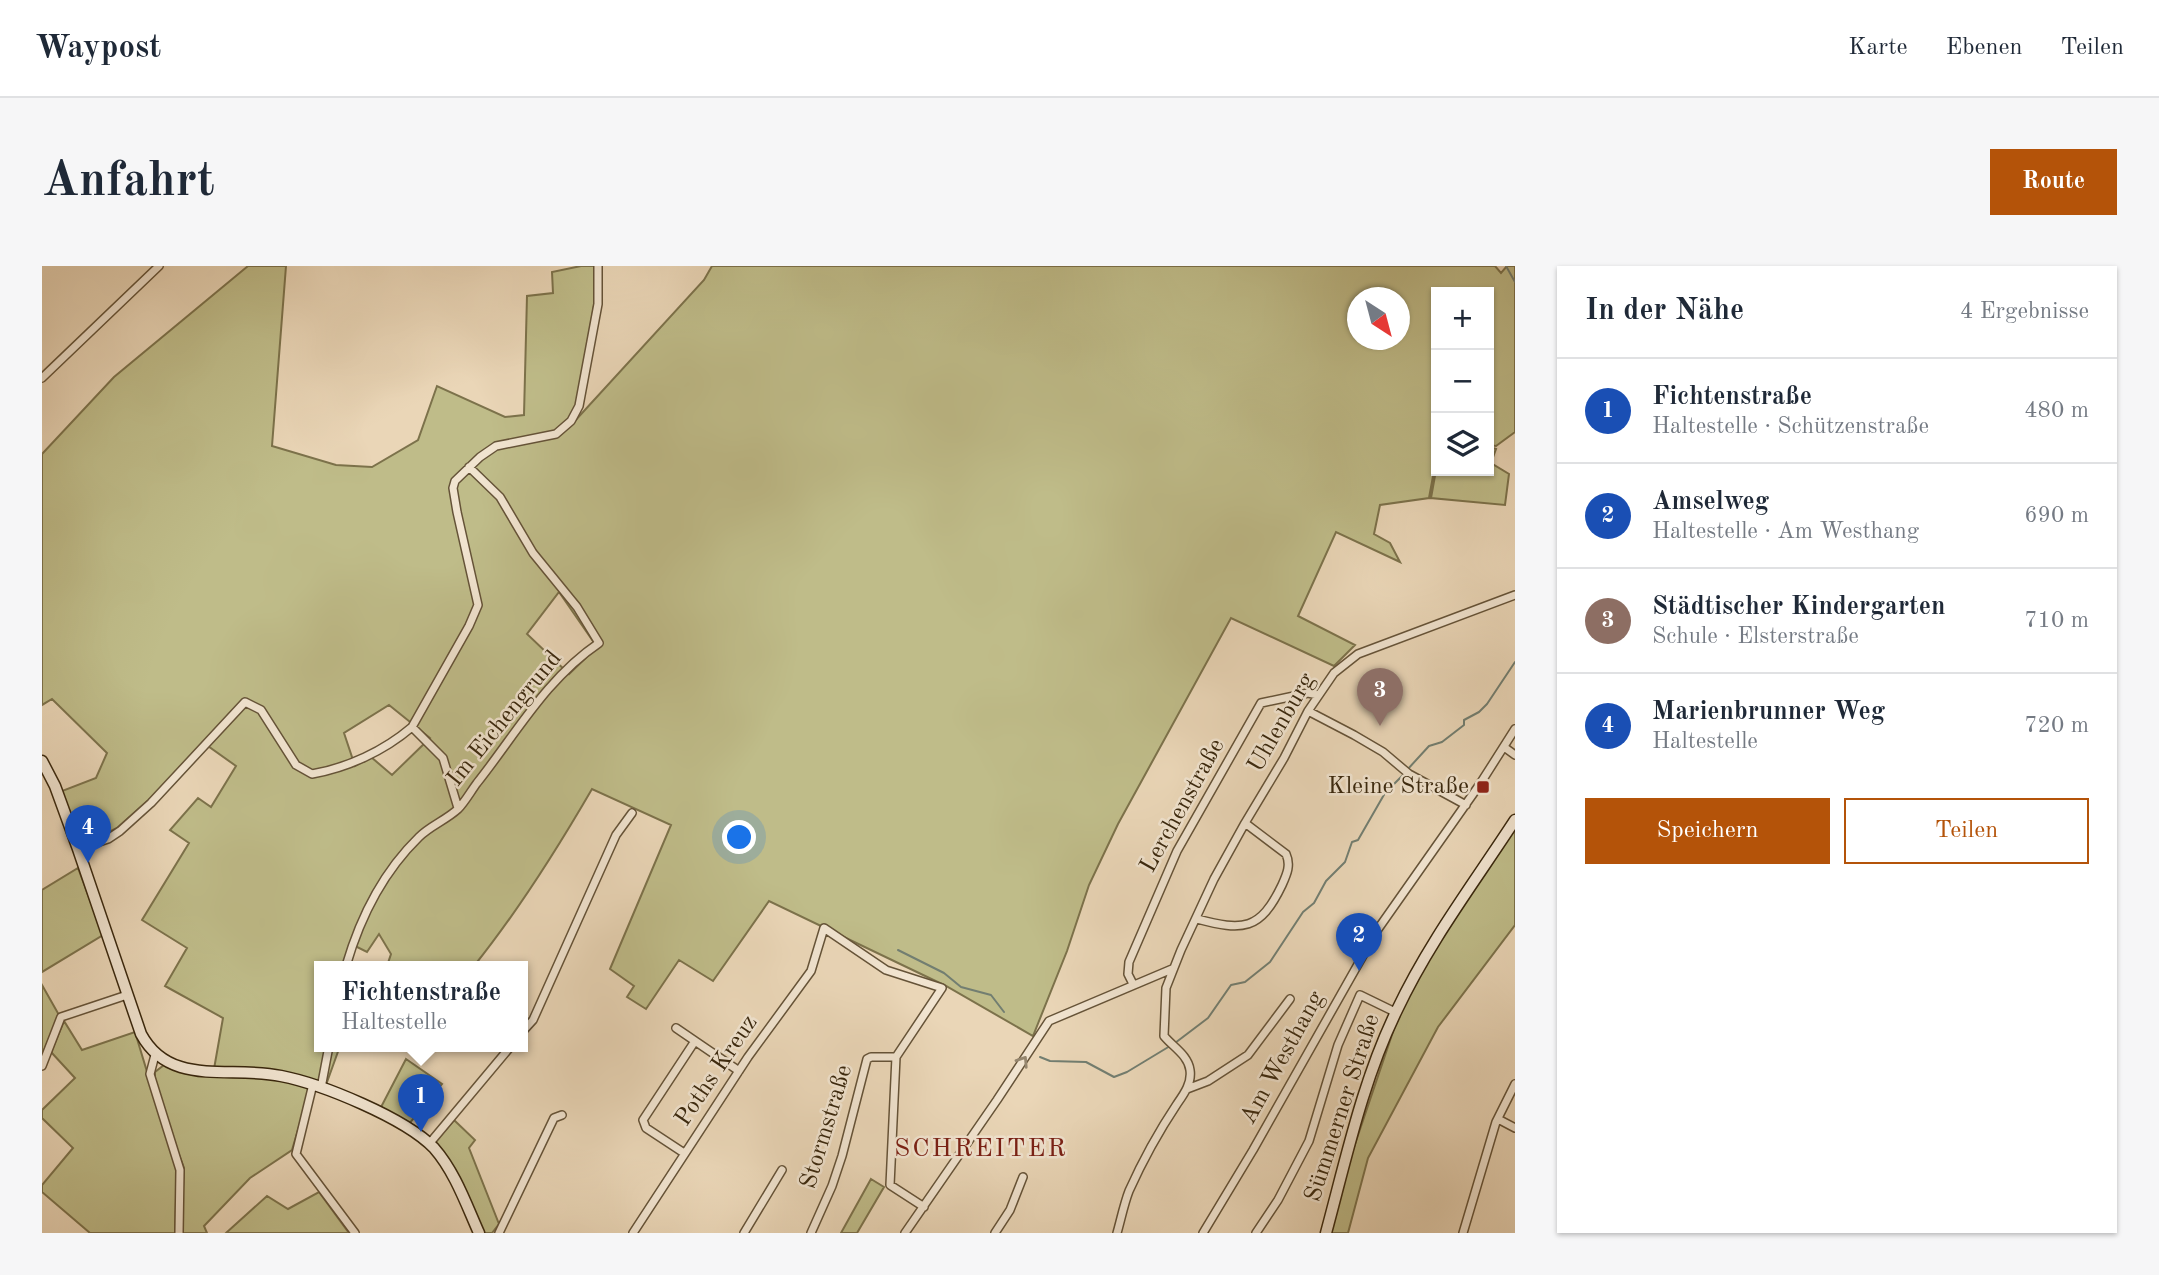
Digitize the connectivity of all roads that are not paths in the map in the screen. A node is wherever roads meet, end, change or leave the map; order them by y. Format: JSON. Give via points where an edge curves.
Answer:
{"nodes":[{"id":1,"x":159,"y":266,"type":"edge"},
{"id":2,"x":598,"y":266,"type":"edge"},
{"id":3,"x":42,"y":378,"type":"edge"},
{"id":4,"x":470,"y":467,"type":"junction"},
{"id":5,"x":1515,"y":595,"type":"edge"},
{"id":6,"x":1318,"y":695,"type":"junction"},
{"id":7,"x":1308,"y":711,"type":"junction"},
{"id":8,"x":412,"y":727,"type":"junction"},
{"id":9,"x":1515,"y":729,"type":"edge"},
{"id":10,"x":1504,"y":747,"type":"junction"},
{"id":11,"x":1515,"y":755,"type":"edge"},
{"id":12,"x":42,"y":761,"type":"edge"},
{"id":13,"x":1465,"y":805,"type":"junction"},
{"id":14,"x":458,"y":808,"type":"junction"},
{"id":15,"x":632,"y":813,"type":"dead end"},
{"id":16,"x":1515,"y":820,"type":"edge"},
{"id":17,"x":1245,"y":823,"type":"junction"},
{"id":18,"x":78,"y":849,"type":"junction"},
{"id":19,"x":1197,"y":919,"type":"junction"},
{"id":20,"x":348,"y":961,"type":"edge"},
{"id":21,"x":1172,"y":969,"type":"junction"},
{"id":22,"x":1133,"y":984,"type":"junction"},
{"id":23,"x":127,"y":995,"type":"junction"},
{"id":24,"x":1290,"y":999,"type":"dead end"},
{"id":25,"x":1395,"y":1012,"type":"junction"},
{"id":26,"x":528,"y":1026,"type":"edge"},
{"id":27,"x":676,"y":1028,"type":"dead end"},
{"id":28,"x":695,"y":1041,"type":"junction"},
{"id":29,"x":327,"y":1052,"type":"edge"},
{"id":30,"x":506,"y":1052,"type":"edge"},
{"id":31,"x":155,"y":1055,"type":"junction"},
{"id":32,"x":896,"y":1057,"type":"junction"},
{"id":33,"x":42,"y":1066,"type":"edge"},
{"id":34,"x":739,"y":1071,"type":"junction"},
{"id":35,"x":1515,"y":1084,"type":"edge"},
{"id":36,"x":317,"y":1086,"type":"junction"},
{"id":37,"x":1187,"y":1089,"type":"junction"},
{"id":38,"x":562,"y":1115,"type":"dead end"},
{"id":39,"x":1498,"y":1119,"type":"junction"},
{"id":40,"x":1515,"y":1128,"type":"edge"},
{"id":41,"x":429,"y":1144,"type":"junction"},
{"id":42,"x":684,"y":1153,"type":"junction"},
{"id":43,"x":782,"y":1170,"type":"dead end"},
{"id":44,"x":1023,"y":1177,"type":"dead end"},
{"id":45,"x":924,"y":1207,"type":"junction"},
{"id":46,"x":179,"y":1233,"type":"edge"},
{"id":47,"x":355,"y":1233,"type":"edge"},
{"id":48,"x":479,"y":1233,"type":"edge"},
{"id":49,"x":499,"y":1233,"type":"edge"},
{"id":50,"x":633,"y":1233,"type":"edge"},
{"id":51,"x":744,"y":1233,"type":"edge"},
{"id":52,"x":811,"y":1233,"type":"edge"},
{"id":53,"x":905,"y":1233,"type":"edge"},
{"id":54,"x":995,"y":1233,"type":"edge"},
{"id":55,"x":1117,"y":1233,"type":"edge"},
{"id":56,"x":1203,"y":1233,"type":"edge"},
{"id":57,"x":1256,"y":1233,"type":"edge"},
{"id":58,"x":1326,"y":1233,"type":"edge"},
{"id":59,"x":1463,"y":1233,"type":"edge"}],
"edges":[{"from":1,"to":3,"type":"street"},
{"from":2,"to":4,"type":"street","via":[[598,304],[579,406],[571,421],[556,434],[496,446]]},
{"from":4,"to":8,"type":"street","via":[[453,488],[478,605]]},
{"from":4,"to":14,"type":"street","name":"Im Eichengrund","via":[[500,497],[533,553],[577,607],[599,643],[559,676]]},
{"from":5,"to":6,"type":"street","name":"Uhlenburg","via":[[1358,654],[1334,673]]},
{"from":6,"to":7,"type":"street","name":"Uhlenburg"},
{"from":6,"to":22,"type":"street","name":"Lerchenstraße","via":[[1261,703],[1177,851],[1129,962]]},
{"from":7,"to":13,"type":"street"},
{"from":7,"to":17,"type":"street","name":"Uhlenburg"},
{"from":8,"to":14,"type":"street","via":[[443,758]]},
{"from":8,"to":18,"type":"street","via":[[354,762],[312,774],[296,765],[261,710],[245,702],[120,831]]},
{"from":9,"to":10,"type":"street","name":"Am Westhang"},
{"from":10,"to":11,"type":"street"},
{"from":10,"to":13,"type":"street","name":"Am Westhang"},
{"from":12,"to":18,"type":"street"},
{"from":13,"to":56,"type":"street","name":"Am Westhang","via":[[1378,929]]},
{"from":14,"to":20,"type":"street","name":"Im Eichengrund","via":[[420,836],[381,885],[360,922]]},
{"from":15,"to":26,"type":"street","via":[[616,835]]},
{"from":16,"to":25,"type":"street","name":"Sümmerner Straße","via":[[1445,922]]},
{"from":17,"to":19,"type":"street","name":"Uhlenburg"},
{"from":17,"to":19,"type":"street","via":[[1289,860],[1272,906],[1246,925],[1228,927]]},
{"from":18,"to":23,"type":"street"},
{"from":19,"to":21,"type":"street","name":"Uhlenburg"},
{"from":21,"to":22,"type":"street"},
{"from":21,"to":37,"type":"street","name":"Uhlenburg","via":[[1164,1036],[1190,1066]]},
{"from":45,"to":22,"type":"street","one_way":true,"via":[[1049,1021]]},
{"from":23,"to":31,"type":"street","via":[[141,1034]]},
{"from":23,"to":33,"type":"street","via":[[61,1017]]},
{"from":24,"to":37,"type":"street","via":[[1248,1055]]},
{"from":25,"to":57,"type":"street","via":[[1360,995],[1338,1045],[1309,1141]]},
{"from":25,"to":58,"type":"street","name":"Sümmerner Straße","via":[[1370,1080]]},
{"from":27,"to":28,"type":"street"},
{"from":28,"to":34,"type":"street"},
{"from":28,"to":42,"type":"street","via":[[643,1120],[646,1128]]},
{"from":29,"to":36,"type":"street"},
{"from":30,"to":41,"type":"street"},
{"from":31,"to":36,"type":"street","via":[[187,1070],[269,1074]]},
{"from":31,"to":46,"type":"street","via":[[150,1074],[180,1170]]},
{"from":32,"to":34,"type":"street","name":"Poths Kreuz","via":[[942,988],[886,970],[824,928],[811,971]]},
{"from":32,"to":45,"type":"street","via":[[890,1185]]},
{"from":32,"to":52,"type":"street","name":"Stormstraße","via":[[867,1059],[842,1156]]},
{"from":34,"to":42,"type":"street","name":"Poths Kreuz"},
{"from":35,"to":39,"type":"street"},
{"from":36,"to":41,"type":"street","via":[[393,1119]]},
{"from":36,"to":47,"type":"street","via":[[296,1154]]},
{"from":37,"to":55,"type":"street","via":[[1128,1193]]},
{"from":38,"to":49,"type":"street","via":[[554,1118]]},
{"from":39,"to":40,"type":"street"},
{"from":39,"to":59,"type":"street"},
{"from":41,"to":48,"type":"street","via":[[450,1170]]},
{"from":42,"to":50,"type":"street","name":"Poths Kreuz"},
{"from":43,"to":51,"type":"street"},
{"from":44,"to":54,"type":"street"},
{"from":45,"to":53,"type":"street"}]}
